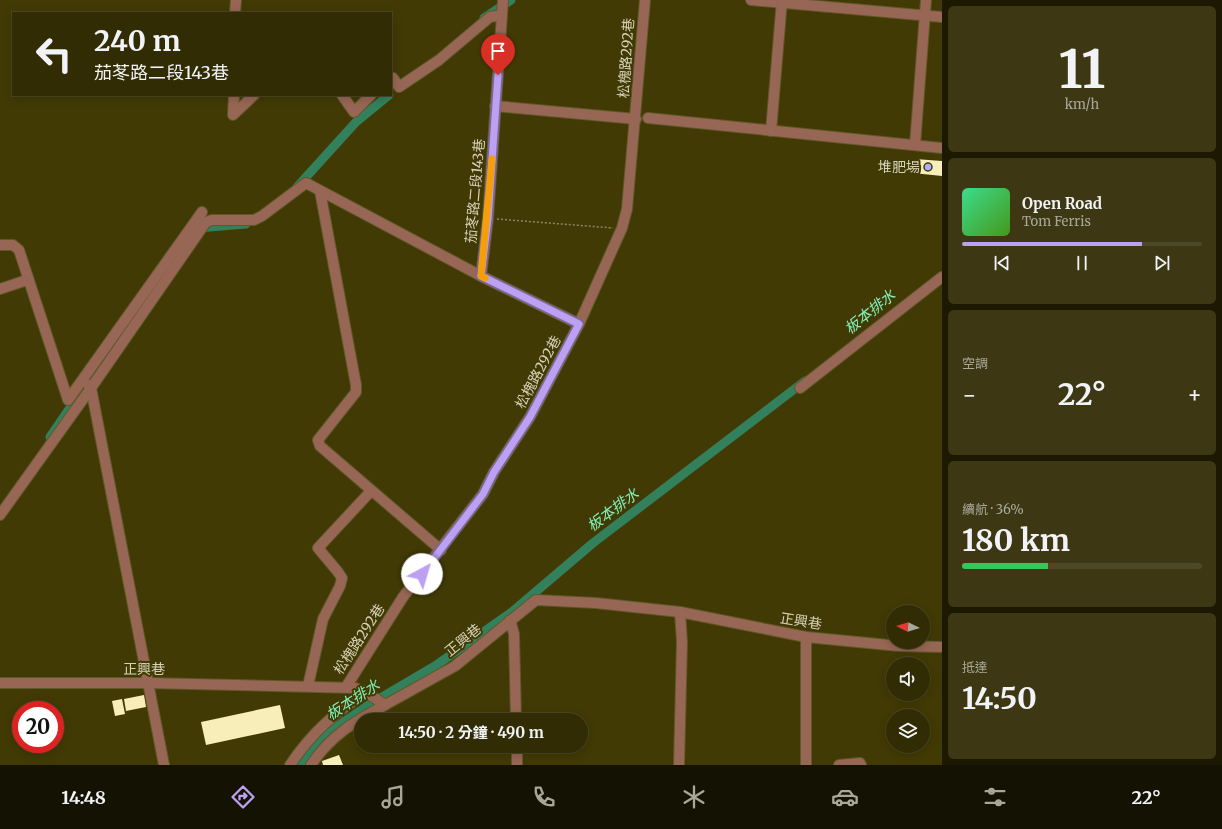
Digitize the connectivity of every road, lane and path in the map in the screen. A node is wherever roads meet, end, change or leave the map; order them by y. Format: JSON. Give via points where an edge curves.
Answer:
{"nodes":[{"id":1,"x":236,"y":0,"type":"edge"},
{"id":2,"x":503,"y":0,"type":"edge"},
{"id":3,"x":645,"y":0,"type":"edge"},
{"id":4,"x":751,"y":0,"type":"edge"},
{"id":5,"x":926,"y":0,"type":"edge"},
{"id":6,"x":782,"y":1,"type":"edge"},
{"id":7,"x":235,"y":12,"type":"edge"},
{"id":8,"x":502,"y":15,"type":"junction"},
{"id":9,"x":925,"y":16,"type":"junction"},
{"id":10,"x":942,"y":17,"type":"edge"},
{"id":11,"x":392,"y":78,"type":"edge"},
{"id":12,"x":234,"y":96,"type":"edge"},
{"id":13,"x":253,"y":96,"type":"edge"},
{"id":14,"x":343,"y":96,"type":"edge"},
{"id":15,"x":370,"y":96,"type":"edge"},
{"id":16,"x":495,"y":106,"type":"junction"},
{"id":17,"x":648,"y":118,"type":"dead end"},
{"id":18,"x":636,"y":119,"type":"junction"},
{"id":19,"x":771,"y":131,"type":"junction"},
{"id":20,"x":915,"y":146,"type":"junction"},
{"id":21,"x":942,"y":148,"type":"edge"},
{"id":22,"x":320,"y":191,"type":"junction"},
{"id":23,"x":202,"y":212,"type":"dead end"},
{"id":24,"x":488,"y":218,"type":"junction"},
{"id":25,"x":622,"y":228,"type":"junction"},
{"id":26,"x":0,"y":245,"type":"edge"},
{"id":27,"x":481,"y":276,"type":"junction"},
{"id":28,"x":942,"y":277,"type":"edge"},
{"id":29,"x":27,"y":280,"type":"junction"},
{"id":30,"x":0,"y":289,"type":"edge"},
{"id":31,"x":579,"y":324,"type":"junction"},
{"id":32,"x":81,"y":380,"type":"junction"},
{"id":33,"x":91,"y":388,"type":"junction"},
{"id":34,"x":800,"y":388,"type":"dead end"},
{"id":35,"x":371,"y":491,"type":"junction"},
{"id":36,"x":0,"y":515,"type":"edge"},
{"id":37,"x":441,"y":550,"type":"junction"},
{"id":38,"x":680,"y":612,"type":"junction"},
{"id":39,"x":510,"y":620,"type":"junction"},
{"id":40,"x":806,"y":637,"type":"junction"},
{"id":41,"x":942,"y":647,"type":"edge"},
{"id":42,"x":0,"y":683,"type":"edge"},
{"id":43,"x":148,"y":683,"type":"junction"},
{"id":44,"x":308,"y":686,"type":"junction"},
{"id":45,"x":346,"y":687,"type":"junction"},
{"id":46,"x":368,"y":693,"type":"junction"},
{"id":47,"x":383,"y":703,"type":"junction"},
{"id":48,"x":516,"y":713,"type":"edge"},
{"id":49,"x":517,"y":753,"type":"edge"},
{"id":50,"x":164,"y":765,"type":"edge"},
{"id":51,"x":290,"y":765,"type":"edge"},
{"id":52,"x":311,"y":765,"type":"edge"},
{"id":53,"x":517,"y":765,"type":"edge"},
{"id":54,"x":679,"y":765,"type":"edge"},
{"id":55,"x":806,"y":765,"type":"edge"},
{"id":56,"x":839,"y":765,"type":"edge"},
{"id":57,"x":861,"y":765,"type":"edge"}],
"edges":[{"from":1,"to":7,"type":"street"},
{"from":2,"to":8,"type":"street","name":"茄苳路二段143巷"},
{"from":3,"to":18,"type":"street","name":"松槐路292巷"},
{"from":4,"to":6,"type":"street"},
{"from":5,"to":9,"type":"street"},
{"from":6,"to":9,"type":"street"},
{"from":6,"to":19,"type":"street"},
{"from":8,"to":11,"type":"street","via":[[490,17],[438,60],[399,87]]},
{"from":8,"to":16,"type":"street","name":"茄苳路二段143巷"},
{"from":9,"to":10,"type":"street"},
{"from":9,"to":20,"type":"street"},
{"from":12,"to":13,"type":"street","via":[[233,115]]},
{"from":14,"to":15,"type":"street","via":[[354,112]]},
{"from":16,"to":18,"type":"street"},
{"from":16,"to":24,"type":"street","name":"茄苳路二段143巷"},
{"from":17,"to":19,"type":"street"},
{"from":18,"to":25,"type":"street","name":"松槐路292巷","via":[[628,178],[627,208]]},
{"from":19,"to":20,"type":"street"},
{"from":20,"to":21,"type":"street"},
{"from":22,"to":27,"type":"street"},
{"from":22,"to":33,"type":"street","via":[[306,183],[254,220],[206,222]]},
{"from":22,"to":35,"type":"street","via":[[356,392],[318,440],[320,446]]},
{"from":23,"to":32,"type":"street"},
{"from":24,"to":25,"type":"path"},
{"from":24,"to":27,"type":"street","name":"茄苳路二段143巷"},
{"from":25,"to":31,"type":"street","name":"松槐路292巷"},
{"from":26,"to":29,"type":"street","via":[[13,245],[18,250]]},
{"from":27,"to":31,"type":"street"},
{"from":28,"to":34,"type":"street"},
{"from":29,"to":30,"type":"street"},
{"from":29,"to":32,"type":"street","via":[[68,400]]},
{"from":31,"to":37,"type":"street","name":"松槐路292巷","via":[[530,417],[494,472],[483,494]]},
{"from":32,"to":33,"type":"street"},
{"from":33,"to":36,"type":"street"},
{"from":33,"to":43,"type":"street"},
{"from":35,"to":37,"type":"street"},
{"from":35,"to":44,"type":"street","via":[[318,548],[342,578],[323,619]]},
{"from":37,"to":45,"type":"street","name":"松槐路292巷","via":[[403,597]]},
{"from":38,"to":39,"type":"street","name":"正興巷","via":[[536,600]]},
{"from":38,"to":40,"type":"street","name":"正興巷"},
{"from":38,"to":54,"type":"street","via":[[682,642]]},
{"from":39,"to":47,"type":"street","name":"正興巷","via":[[455,666]]},
{"from":39,"to":48,"type":"street","via":[[514,634]]},
{"from":40,"to":41,"type":"street","name":"正興巷","via":[[899,646]]},
{"from":40,"to":55,"type":"street"},
{"from":42,"to":43,"type":"street","name":"正興巷"},
{"from":43,"to":44,"type":"street","name":"正興巷"},
{"from":43,"to":50,"type":"street"},
{"from":44,"to":45,"type":"street","name":"正興巷"},
{"from":45,"to":46,"type":"street","name":"正興巷"},
{"from":46,"to":47,"type":"street","name":"正興巷"},
{"from":46,"to":51,"type":"street","via":[[323,724]]},
{"from":47,"to":52,"type":"street","via":[[342,730],[326,745]]},
{"from":49,"to":53,"type":"street"},
{"from":56,"to":57,"type":"street"}]}
